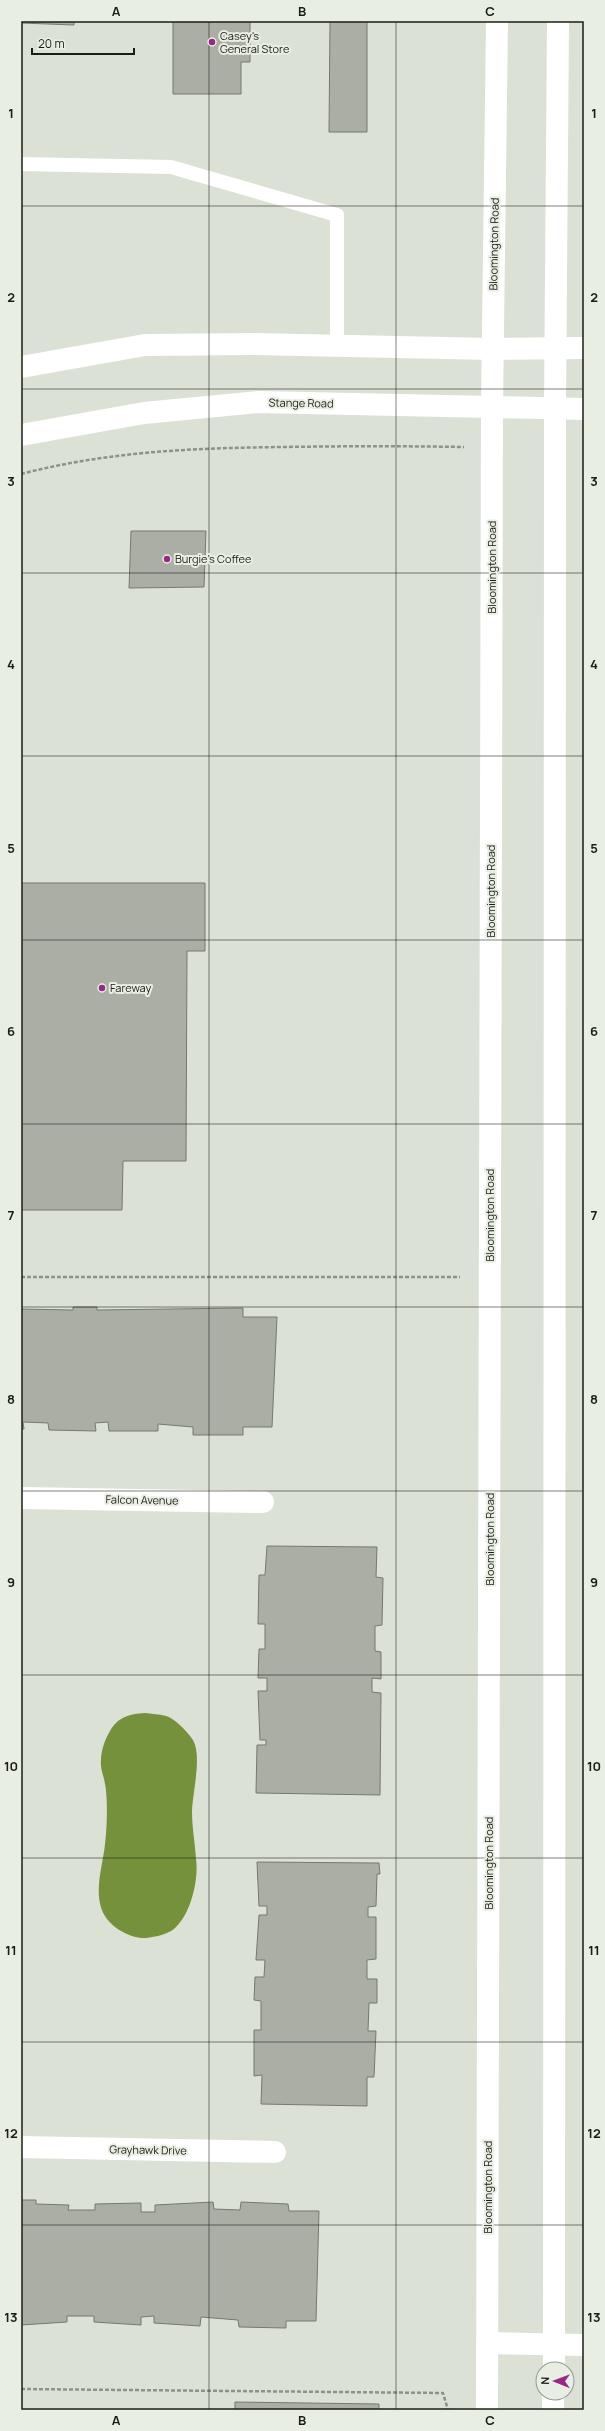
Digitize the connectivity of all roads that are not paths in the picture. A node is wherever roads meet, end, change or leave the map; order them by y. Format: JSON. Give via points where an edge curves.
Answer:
{"nodes":[{"id":1,"x":497,"y":21,"type":"edge"},
{"id":2,"x":558,"y":21,"type":"edge"},
{"id":3,"x":21,"y":164,"type":"edge"},
{"id":4,"x":337,"y":345,"type":"junction"},
{"id":5,"x":556,"y":348,"type":"junction"},
{"id":6,"x":584,"y":348,"type":"edge"},
{"id":7,"x":493,"y":349,"type":"junction"},
{"id":8,"x":21,"y":367,"type":"edge"},
{"id":9,"x":492,"y":407,"type":"junction"},
{"id":10,"x":555,"y":408,"type":"junction"},
{"id":11,"x":584,"y":409,"type":"edge"},
{"id":12,"x":21,"y":435,"type":"edge"},
{"id":13,"x":21,"y":1498,"type":"edge"},
{"id":14,"x":263,"y":1502,"type":"dead end"},
{"id":15,"x":21,"y":2147,"type":"edge"},
{"id":16,"x":275,"y":2152,"type":"dead end"},
{"id":17,"x":488,"y":2343,"type":"junction"},
{"id":18,"x":554,"y":2344,"type":"junction"},
{"id":19,"x":584,"y":2345,"type":"edge"},
{"id":20,"x":554,"y":2361,"type":"edge"},
{"id":21,"x":487,"y":2410,"type":"edge"}],
"edges":[{"from":1,"to":7,"type":"main road","name":"Bloomington Road"},
{"from":2,"to":5,"type":"main road"},
{"from":3,"to":4,"type":"lane","via":[[170,167],[337,216]]},
{"from":4,"to":7,"type":"main road"},
{"from":4,"to":8,"type":"main road","via":[[145,345]]},
{"from":5,"to":6,"type":"main road"},
{"from":5,"to":7,"type":"main road"},
{"from":5,"to":10,"type":"main road"},
{"from":7,"to":9,"type":"main road","name":"Bloomington Road"},
{"from":9,"to":10,"type":"main road","name":"Stange Road"},
{"from":9,"to":12,"type":"main road","name":"Stange Road","via":[[258,402],[144,413]]},
{"from":9,"to":17,"type":"main road","name":"Bloomington Road"},
{"from":10,"to":11,"type":"main road","name":"Stange Road"},
{"from":10,"to":18,"type":"main road"},
{"from":13,"to":14,"type":"main road","name":"Falcon Avenue"},
{"from":15,"to":16,"type":"main road","name":"Grayhawk Drive"},
{"from":17,"to":18,"type":"main road"},
{"from":17,"to":21,"type":"main road","name":"Bloomington Road"},
{"from":18,"to":19,"type":"main road"},
{"from":18,"to":20,"type":"main road"}]}
